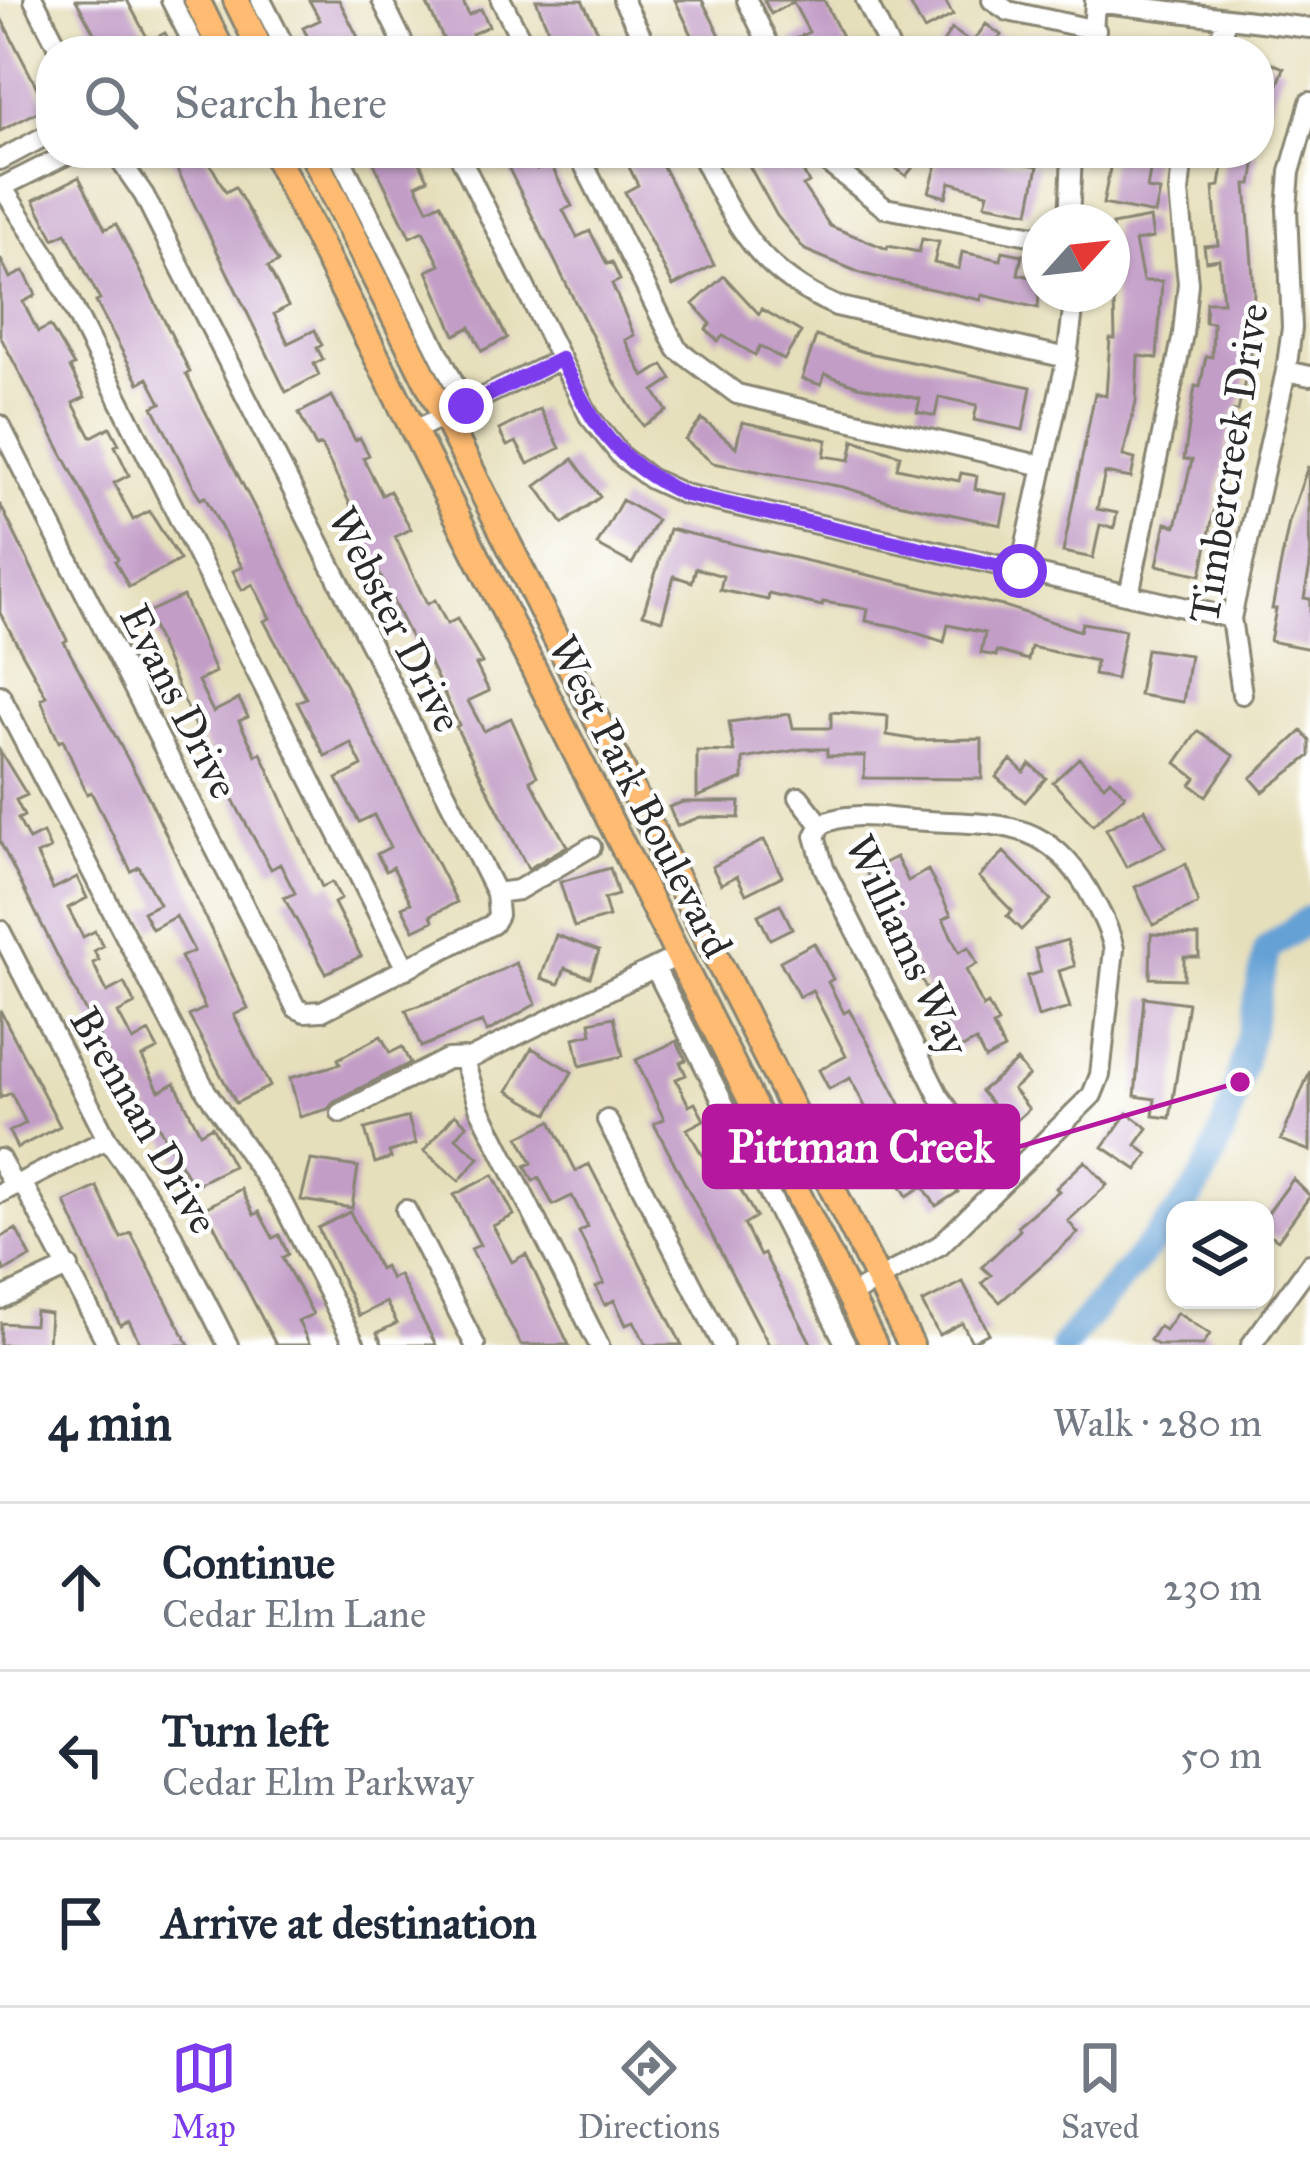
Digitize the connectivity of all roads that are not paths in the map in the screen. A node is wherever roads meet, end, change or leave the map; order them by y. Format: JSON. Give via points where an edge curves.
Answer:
{"nodes":[{"id":1,"x":34,"y":0,"type":"edge"},
{"id":2,"x":171,"y":0,"type":"edge"},
{"id":3,"x":197,"y":0,"type":"edge"},
{"id":4,"x":236,"y":0,"type":"edge"},
{"id":5,"x":261,"y":0,"type":"edge"},
{"id":6,"x":382,"y":0,"type":"edge"},
{"id":7,"x":501,"y":0,"type":"edge"},
{"id":8,"x":623,"y":0,"type":"edge"},
{"id":9,"x":747,"y":0,"type":"edge"},
{"id":10,"x":866,"y":0,"type":"edge"},
{"id":11,"x":992,"y":0,"type":"edge"},
{"id":12,"x":1095,"y":1,"type":"edge"},
{"id":13,"x":1227,"y":18,"type":"junction"},
{"id":14,"x":1310,"y":28,"type":"edge"},
{"id":15,"x":1096,"y":31,"type":"junction"},
{"id":16,"x":52,"y":36,"type":"edge"},
{"id":17,"x":201,"y":36,"type":"edge"},
{"id":18,"x":209,"y":36,"type":"edge"},
{"id":19,"x":254,"y":36,"type":"edge"},
{"id":20,"x":279,"y":36,"type":"edge"},
{"id":21,"x":400,"y":36,"type":"edge"},
{"id":22,"x":519,"y":36,"type":"edge"},
{"id":23,"x":641,"y":36,"type":"edge"},
{"id":24,"x":765,"y":36,"type":"edge"},
{"id":25,"x":884,"y":36,"type":"edge"},
{"id":26,"x":1095,"y":36,"type":"edge"},
{"id":27,"x":1221,"y":36,"type":"edge"},
{"id":28,"x":1310,"y":102,"type":"edge"},
{"id":29,"x":36,"y":141,"type":"edge"},
{"id":30,"x":0,"y":160,"type":"edge"},
{"id":31,"x":40,"y":168,"type":"edge"},
{"id":32,"x":125,"y":168,"type":"edge"},
{"id":33,"x":282,"y":168,"type":"edge"},
{"id":34,"x":320,"y":168,"type":"edge"},
{"id":35,"x":345,"y":168,"type":"edge"},
{"id":36,"x":466,"y":168,"type":"edge"},
{"id":37,"x":586,"y":168,"type":"edge"},
{"id":38,"x":708,"y":168,"type":"edge"},
{"id":39,"x":834,"y":168,"type":"edge"},
{"id":40,"x":1071,"y":168,"type":"edge"},
{"id":41,"x":1181,"y":168,"type":"edge"},
{"id":42,"x":1,"y":188,"type":"edge"},
{"id":43,"x":1070,"y":204,"type":"edge"},
{"id":44,"x":1022,"y":234,"type":"edge"},
{"id":45,"x":1073,"y":312,"type":"edge"},
{"id":46,"x":1067,"y":358,"type":"junction"},
{"id":47,"x":561,"y":359,"type":"junction"},
{"id":48,"x":1286,"y":371,"type":"junction"},
{"id":49,"x":1310,"y":376,"type":"edge"},
{"id":50,"x":455,"y":411,"type":"junction"},
{"id":51,"x":0,"y":425,"type":"edge"},
{"id":52,"x":413,"y":431,"type":"junction"},
{"id":53,"x":1043,"y":466,"type":"junction"},
{"id":54,"x":1020,"y":571,"type":"junction"},
{"id":55,"x":1129,"y":595,"type":"junction"},
{"id":56,"x":1231,"y":618,"type":"junction"},
{"id":57,"x":1242,"y":694,"type":"dead end"},
{"id":58,"x":0,"y":695,"type":"edge"},
{"id":59,"x":799,"y":797,"type":"dead end"},
{"id":60,"x":821,"y":825,"type":"junction"},
{"id":61,"x":591,"y":847,"type":"dead end"},
{"id":62,"x":496,"y":893,"type":"junction"},
{"id":63,"x":0,"y":930,"type":"edge"},
{"id":64,"x":667,"y":962,"type":"junction"},
{"id":65,"x":406,"y":969,"type":"junction"},
{"id":66,"x":463,"y":1058,"type":"junction"},
{"id":67,"x":341,"y":1113,"type":"dead end"},
{"id":68,"x":607,"y":1120,"type":"dead end"},
{"id":69,"x":107,"y":1139,"type":"junction"},
{"id":70,"x":0,"y":1159,"type":"edge"},
{"id":71,"x":1009,"y":1177,"type":"junction"},
{"id":72,"x":12,"y":1187,"type":"edge"},
{"id":73,"x":406,"y":1210,"type":"dead end"},
{"id":74,"x":1310,"y":1264,"type":"edge"},
{"id":75,"x":69,"y":1267,"type":"junction"},
{"id":76,"x":879,"y":1281,"type":"junction"},
{"id":77,"x":849,"y":1296,"type":"junction"},
{"id":78,"x":0,"y":1299,"type":"edge"},
{"id":79,"x":108,"y":1345,"type":"edge"},
{"id":80,"x":228,"y":1345,"type":"edge"},
{"id":81,"x":355,"y":1345,"type":"edge"},
{"id":82,"x":475,"y":1345,"type":"edge"},
{"id":83,"x":599,"y":1345,"type":"edge"},
{"id":84,"x":723,"y":1345,"type":"edge"},
{"id":85,"x":846,"y":1345,"type":"edge"},
{"id":86,"x":874,"y":1345,"type":"edge"},
{"id":87,"x":911,"y":1345,"type":"edge"},
{"id":88,"x":1251,"y":1345,"type":"edge"}],
"edges":[{"from":1,"to":16,"type":"street"},
{"from":2,"to":17,"type":"street"},
{"from":3,"to":18,"type":"main road"},
{"from":4,"to":19,"type":"main road"},
{"from":5,"to":20,"type":"street"},
{"from":6,"to":21,"type":"street"},
{"from":7,"to":22,"type":"street"},
{"from":8,"to":23,"type":"street"},
{"from":9,"to":24,"type":"street"},
{"from":10,"to":25,"type":"street"},
{"from":11,"to":15,"type":"street"},
{"from":12,"to":13,"type":"street"},
{"from":12,"to":15,"type":"street"},
{"from":13,"to":14,"type":"street"},
{"from":13,"to":27,"type":"street"},
{"from":15,"to":26,"type":"street"},
{"from":28,"to":48,"type":"street","name":"Timbercreek Drive","via":[[1290,172]]},
{"from":29,"to":30,"type":"street"},
{"from":31,"to":42,"type":"street"},
{"from":32,"to":62,"type":"street","name":"Webster Drive"},
{"from":33,"to":52,"type":"main road","name":"West Park Boulevard"},
{"from":34,"to":50,"type":"main road","name":"West Park Boulevard"},
{"from":35,"to":50,"type":"street"},
{"from":36,"to":47,"type":"street"},
{"from":37,"to":53,"type":"street","via":[[677,349],[737,394]]},
{"from":38,"to":46,"type":"street","via":[[747,241],[801,290],[836,306]]},
{"from":39,"to":44,"type":"street","via":[[885,208]]},
{"from":40,"to":43,"type":"street"},
{"from":41,"to":55,"type":"street","via":[[1183,334]]},
{"from":42,"to":65,"type":"street","via":[[59,279]]},
{"from":45,"to":46,"type":"street"},
{"from":46,"to":53,"type":"street"},
{"from":47,"to":50,"type":"street"},
{"from":47,"to":54,"type":"street","via":[[589,416],[622,458],[684,494]]},
{"from":48,"to":49,"type":"street"},
{"from":48,"to":56,"type":"street","name":"Timbercreek Drive"},
{"from":50,"to":52,"type":"street"},
{"from":50,"to":76,"type":"main road","name":"West Park Boulevard"},
{"from":51,"to":65,"type":"street","name":"Evans Drive","via":[[296,1008],[322,1011]]},
{"from":52,"to":64,"type":"main road","name":"West Park Boulevard"},
{"from":53,"to":54,"type":"street"},
{"from":54,"to":55,"type":"street"},
{"from":55,"to":56,"type":"street"},
{"from":56,"to":57,"type":"street","name":"Timbercreek Drive"},
{"from":58,"to":81,"type":"street","via":[[206,1091],[281,1200]]},
{"from":59,"to":60,"type":"street","name":"Williams Way"},
{"from":60,"to":71,"type":"street","name":"Williams Way","via":[[815,836],[824,868],[939,1096]]},
{"from":60,"to":71,"type":"street","via":[[875,817],[1036,833],[1074,866],[1110,929],[1100,1075],[1092,1094]]},
{"from":61,"to":62,"type":"street","via":[[518,890]]},
{"from":62,"to":65,"type":"street","via":[[493,923]]},
{"from":63,"to":69,"type":"street","name":"Brennan Drive"},
{"from":64,"to":66,"type":"street"},
{"from":64,"to":77,"type":"main road","name":"West Park Boulevard"},
{"from":64,"to":85,"type":"street"},
{"from":66,"to":67,"type":"street"},
{"from":66,"to":83,"type":"street","via":[[479,1107]]},
{"from":68,"to":84,"type":"street"},
{"from":69,"to":72,"type":"street"},
{"from":69,"to":80,"type":"street","name":"Brennan Drive","via":[[163,1218]]},
{"from":70,"to":72,"type":"street"},
{"from":71,"to":76,"type":"street","via":[[940,1245]]},
{"from":72,"to":75,"type":"street"},
{"from":73,"to":82,"type":"street"},
{"from":74,"to":88,"type":"street"},
{"from":75,"to":78,"type":"street"},
{"from":75,"to":79,"type":"street"},
{"from":76,"to":77,"type":"street"},
{"from":76,"to":87,"type":"main road","name":"West Park Boulevard"},
{"from":77,"to":86,"type":"main road","name":"West Park Boulevard"}]}
